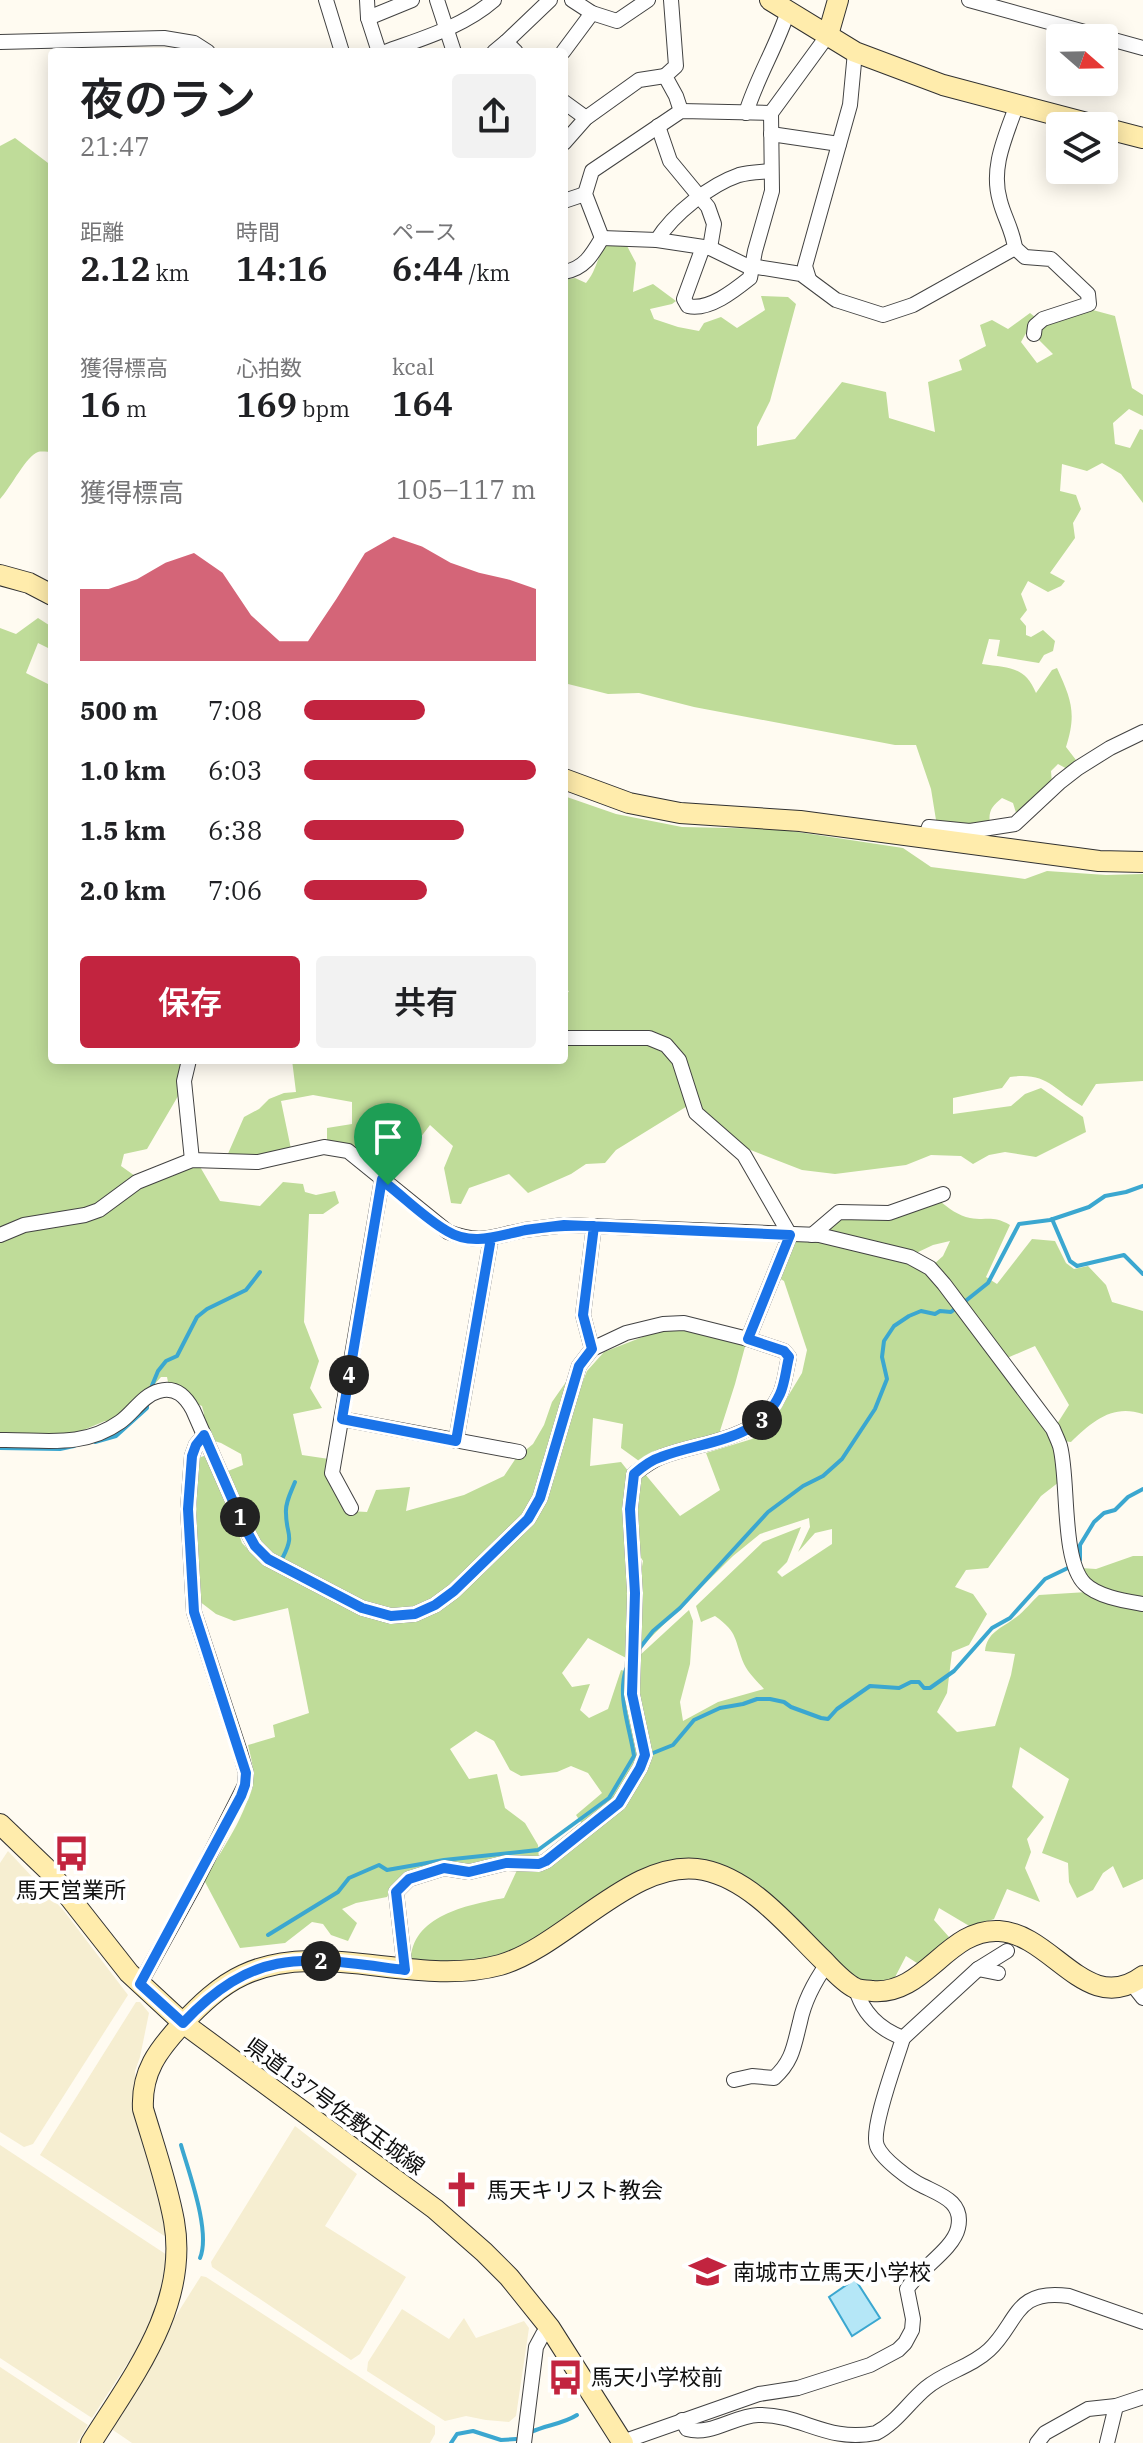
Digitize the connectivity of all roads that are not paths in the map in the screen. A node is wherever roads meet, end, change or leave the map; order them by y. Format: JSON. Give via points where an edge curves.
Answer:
{"nodes":[{"id":1,"x":326,"y":0,"type":"edge"},
{"id":2,"x":367,"y":0,"type":"edge"},
{"id":3,"x":412,"y":0,"type":"edge"},
{"id":4,"x":437,"y":0,"type":"edge"},
{"id":5,"x":494,"y":0,"type":"edge"},
{"id":6,"x":550,"y":0,"type":"edge"},
{"id":7,"x":572,"y":0,"type":"edge"},
{"id":8,"x":648,"y":0,"type":"edge"},
{"id":9,"x":671,"y":0,"type":"edge"},
{"id":10,"x":770,"y":0,"type":"edge"},
{"id":11,"x":838,"y":0,"type":"edge"},
{"id":12,"x":969,"y":0,"type":"edge"},
{"id":13,"x":788,"y":11,"type":"junction"},
{"id":14,"x":592,"y":13,"type":"junction"},
{"id":15,"x":368,"y":18,"type":"junction"},
{"id":16,"x":445,"y":30,"type":"junction"},
{"id":17,"x":828,"y":35,"type":"junction"},
{"id":18,"x":0,"y":42,"type":"edge"},
{"id":19,"x":511,"y":47,"type":"edge"},
{"id":20,"x":202,"y":48,"type":"edge"},
{"id":21,"x":341,"y":48,"type":"edge"},
{"id":22,"x":380,"y":48,"type":"edge"},
{"id":23,"x":393,"y":48,"type":"edge"},
{"id":24,"x":452,"y":48,"type":"edge"},
{"id":25,"x":566,"y":48,"type":"edge"},
{"id":26,"x":1143,"y":48,"type":"edge"},
{"id":27,"x":855,"y":52,"type":"junction"},
{"id":28,"x":665,"y":76,"type":"junction"},
{"id":29,"x":1017,"y":104,"type":"junction"},
{"id":30,"x":568,"y":105,"type":"edge"},
{"id":31,"x":681,"y":111,"type":"junction"},
{"id":32,"x":1046,"y":112,"type":"edge"},
{"id":33,"x":746,"y":113,"type":"junction"},
{"id":34,"x":771,"y":113,"type":"junction"},
{"id":35,"x":586,"y":118,"type":"junction"},
{"id":36,"x":658,"y":126,"type":"junction"},
{"id":37,"x":1118,"y":132,"type":"edge"},
{"id":38,"x":771,"y":134,"type":"junction"},
{"id":39,"x":568,"y":138,"type":"edge"},
{"id":40,"x":1143,"y":138,"type":"edge"},
{"id":41,"x":839,"y":144,"type":"junction"},
{"id":42,"x":771,"y":171,"type":"junction"},
{"id":43,"x":585,"y":194,"type":"junction"},
{"id":44,"x":700,"y":196,"type":"junction"},
{"id":45,"x":568,"y":200,"type":"edge"},
{"id":46,"x":602,"y":238,"type":"junction"},
{"id":47,"x":657,"y":240,"type":"junction"},
{"id":48,"x":707,"y":248,"type":"junction"},
{"id":49,"x":1015,"y":248,"type":"junction"},
{"id":50,"x":753,"y":266,"type":"junction"},
{"id":51,"x":568,"y":271,"type":"edge"},
{"id":52,"x":809,"y":279,"type":"junction"},
{"id":53,"x":1034,"y":334,"type":"dead end"},
{"id":54,"x":0,"y":575,"type":"edge"},
{"id":55,"x":48,"y":593,"type":"edge"},
{"id":56,"x":1143,"y":732,"type":"edge"},
{"id":57,"x":568,"y":780,"type":"edge"},
{"id":58,"x":925,"y":838,"type":"junction"},
{"id":59,"x":1143,"y":862,"type":"edge"},
{"id":60,"x":568,"y":1038,"type":"edge"},
{"id":61,"x":188,"y":1064,"type":"edge"},
{"id":62,"x":192,"y":1160,"type":"junction"},
{"id":63,"x":382,"y":1179,"type":"junction"},
{"id":64,"x":943,"y":1194,"type":"dead end"},
{"id":65,"x":594,"y":1226,"type":"junction"},
{"id":66,"x":0,"y":1235,"type":"edge"},
{"id":67,"x":790,"y":1235,"type":"junction"},
{"id":68,"x":812,"y":1235,"type":"junction"},
{"id":69,"x":491,"y":1238,"type":"junction"},
{"id":70,"x":748,"y":1339,"type":"junction"},
{"id":71,"x":592,"y":1349,"type":"junction"},
{"id":72,"x":342,"y":1419,"type":"junction"},
{"id":73,"x":204,"y":1435,"type":"junction"},
{"id":74,"x":0,"y":1440,"type":"edge"},
{"id":75,"x":456,"y":1441,"type":"junction"},
{"id":76,"x":519,"y":1452,"type":"dead end"},
{"id":77,"x":351,"y":1508,"type":"dead end"},
{"id":78,"x":1143,"y":1604,"type":"edge"},
{"id":79,"x":0,"y":1824,"type":"edge"},
{"id":80,"x":1007,"y":1951,"type":"dead end"},
{"id":81,"x":827,"y":1964,"type":"junction"},
{"id":82,"x":978,"y":1969,"type":"junction"},
{"id":83,"x":405,"y":1970,"type":"junction"},
{"id":84,"x":998,"y":1973,"type":"dead end"},
{"id":85,"x":140,"y":1984,"type":"junction"},
{"id":86,"x":1139,"y":1986,"type":"edge"},
{"id":87,"x":856,"y":1989,"type":"junction"},
{"id":88,"x":183,"y":2023,"type":"junction"},
{"id":89,"x":903,"y":2038,"type":"junction"},
{"id":90,"x":734,"y":2080,"type":"dead end"},
{"id":91,"x":1143,"y":2322,"type":"edge"},
{"id":92,"x":550,"y":2328,"type":"junction"},
{"id":93,"x":1143,"y":2397,"type":"edge"},
{"id":94,"x":1116,"y":2406,"type":"junction"},
{"id":95,"x":682,"y":2420,"type":"junction"},
{"id":96,"x":95,"y":2430,"type":"edge"},
{"id":97,"x":623,"y":2442,"type":"edge"},
{"id":98,"x":524,"y":2443,"type":"edge"},
{"id":99,"x":1037,"y":2443,"type":"edge"},
{"id":100,"x":1107,"y":2443,"type":"edge"}],
"edges":[{"from":1,"to":21,"type":"street"},
{"from":2,"to":15,"type":"street"},
{"from":3,"to":15,"type":"street"},
{"from":4,"to":16,"type":"street"},
{"from":5,"to":16,"type":"street"},
{"from":6,"to":19,"type":"street"},
{"from":7,"to":14,"type":"street"},
{"from":8,"to":14,"type":"street","via":[[617,21]]},
{"from":9,"to":28,"type":"street","via":[[676,66]]},
{"from":10,"to":13,"type":"street"},
{"from":11,"to":17,"type":"street"},
{"from":12,"to":26,"type":"street"},
{"from":13,"to":17,"type":"street"},
{"from":13,"to":33,"type":"street"},
{"from":14,"to":25,"type":"street"},
{"from":15,"to":22,"type":"street"},
{"from":16,"to":23,"type":"street"},
{"from":16,"to":24,"type":"street"},
{"from":17,"to":27,"type":"street"},
{"from":17,"to":34,"type":"street"},
{"from":18,"to":20,"type":"street","via":[[164,38]]},
{"from":27,"to":29,"type":"street","via":[[943,85]]},
{"from":27,"to":41,"type":"street","via":[[850,105]]},
{"from":28,"to":31,"type":"street"},
{"from":28,"to":35,"type":"street","via":[[639,80]]},
{"from":29,"to":32,"type":"street"},
{"from":29,"to":49,"type":"street","via":[[996,166],[998,198]]},
{"from":30,"to":35,"type":"street"},
{"from":31,"to":33,"type":"street"},
{"from":31,"to":36,"type":"street"},
{"from":33,"to":34,"type":"street"},
{"from":34,"to":38,"type":"street"},
{"from":35,"to":39,"type":"street"},
{"from":36,"to":43,"type":"street","via":[[592,171]]},
{"from":36,"to":44,"type":"street","via":[[670,161]]},
{"from":37,"to":40,"type":"street"},
{"from":38,"to":41,"type":"street"},
{"from":38,"to":42,"type":"street"},
{"from":41,"to":52,"type":"street","via":[[805,266]]},
{"from":42,"to":44,"type":"street","via":[[740,175]]},
{"from":42,"to":50,"type":"street","via":[[772,191]]},
{"from":43,"to":45,"type":"street"},
{"from":43,"to":46,"type":"street"},
{"from":44,"to":47,"type":"street","via":[[666,224]]},
{"from":44,"to":48,"type":"street","via":[[714,224]]},
{"from":46,"to":47,"type":"street"},
{"from":46,"to":51,"type":"street","via":[[584,264]]},
{"from":47,"to":48,"type":"street"},
{"from":48,"to":50,"type":"street"},
{"from":48,"to":50,"type":"street","via":[[684,299],[688,306],[709,304],[740,286],[750,278]]},
{"from":49,"to":52,"type":"street","via":[[913,305],[883,315],[836,300]]},
{"from":49,"to":53,"type":"street","via":[[1025,257],[1051,259],[1088,294],[1089,304],[1043,319]]},
{"from":50,"to":52,"type":"street"},
{"from":54,"to":55,"type":"street"},
{"from":56,"to":58,"type":"street","via":[[1078,768],[1015,824],[970,831],[929,827]]},
{"from":57,"to":58,"type":"street","via":[[629,803],[680,813],[800,821]]},
{"from":58,"to":59,"type":"street"},
{"from":60,"to":67,"type":"street","via":[[649,1038],[666,1045],[679,1060],[696,1113],[744,1155]]},
{"from":61,"to":62,"type":"street","via":[[184,1081]]},
{"from":62,"to":63,"type":"street","via":[[258,1162],[324,1147],[348,1151]]},
{"from":62,"to":66,"type":"street","via":[[137,1182],[99,1210]]},
{"from":63,"to":69,"type":"street","via":[[448,1232],[466,1239]]},
{"from":63,"to":72,"type":"street"},
{"from":64,"to":68,"type":"street","via":[[889,1213],[839,1212]]},
{"from":65,"to":67,"type":"street"},
{"from":65,"to":69,"type":"street","via":[[564,1225]]},
{"from":65,"to":71,"type":"street","via":[[583,1315]]},
{"from":67,"to":68,"type":"street"},
{"from":67,"to":70,"type":"street"},
{"from":68,"to":78,"type":"street","via":[[910,1257],[930,1268],[1042,1412],[1060,1445],[1074,1564],[1086,1586]]},
{"from":69,"to":75,"type":"street"},
{"from":70,"to":71,"type":"street","via":[[684,1323],[663,1324]]},
{"from":70,"to":83,"type":"street","via":[[789,1357],[781,1393],[769,1414],[735,1436],[660,1457],[634,1474],[632,1694],[645,1755],[640,1768],[619,1803],[546,1861],[469,1872],[444,1868],[402,1884],[396,1901]]},
{"from":71,"to":73,"type":"street","via":[[579,1366],[540,1498],[528,1519],[454,1591],[415,1614],[391,1616],[362,1608],[268,1559],[243,1524]]},
{"from":72,"to":75,"type":"street"},
{"from":72,"to":77,"type":"street","via":[[332,1473]]},
{"from":73,"to":74,"type":"street","via":[[181,1393],[170,1390],[158,1391],[101,1433],[61,1443]]},
{"from":73,"to":85,"type":"street","via":[[192,1456],[188,1509],[194,1612],[240,1752],[245,1785]]},
{"from":75,"to":76,"type":"street"},
{"from":79,"to":85,"type":"street","name":"県道137号佐敷玉城線","via":[[48,1870]]},
{"from":80,"to":82,"type":"street"},
{"from":81,"to":83,"type":"street","via":[[743,1887],[705,1870],[681,1868],[635,1883],[514,1960],[447,1972]]},
{"from":81,"to":87,"type":"street"},
{"from":81,"to":90,"type":"street","via":[[806,2002],[795,2047],[779,2073],[774,2078]]},
{"from":82,"to":84,"type":"street"},
{"from":82,"to":89,"type":"street"},
{"from":83,"to":88,"type":"street","via":[[312,1960],[274,1964],[227,1984]]},
{"from":85,"to":88,"type":"street","name":"県道137号佐敷玉城線"},
{"from":86,"to":87,"type":"street","via":[[1112,1989],[1088,1983],[1029,1940],[1001,1930],[969,1937],[905,1986],[880,1992]]},
{"from":87,"to":89,"type":"street","via":[[867,2013]]},
{"from":88,"to":92,"type":"street","name":"県道137号佐敷玉城線","via":[[454,2225],[509,2277]]},
{"from":88,"to":96,"type":"street","via":[[161,2048],[142,2090],[175,2222],[173,2285],[149,2351]]},
{"from":89,"to":95,"type":"street","via":[[879,2115],[877,2146],[902,2173],[949,2199],[957,2210],[958,2228],[907,2289],[913,2319],[905,2343],[870,2365]]},
{"from":91,"to":95,"type":"street","via":[[1069,2296],[1041,2297],[1015,2312],[982,2356],[927,2387],[888,2426],[850,2440],[818,2435],[772,2416],[740,2418],[705,2431],[687,2429]]},
{"from":92,"to":97,"type":"street","name":"県道137号佐敷玉城線"},
{"from":92,"to":98,"type":"street","via":[[536,2347]]},
{"from":93,"to":94,"type":"street"},
{"from":94,"to":99,"type":"street","via":[[1088,2409]]},
{"from":94,"to":100,"type":"street"},
{"from":95,"to":97,"type":"street"}]}
